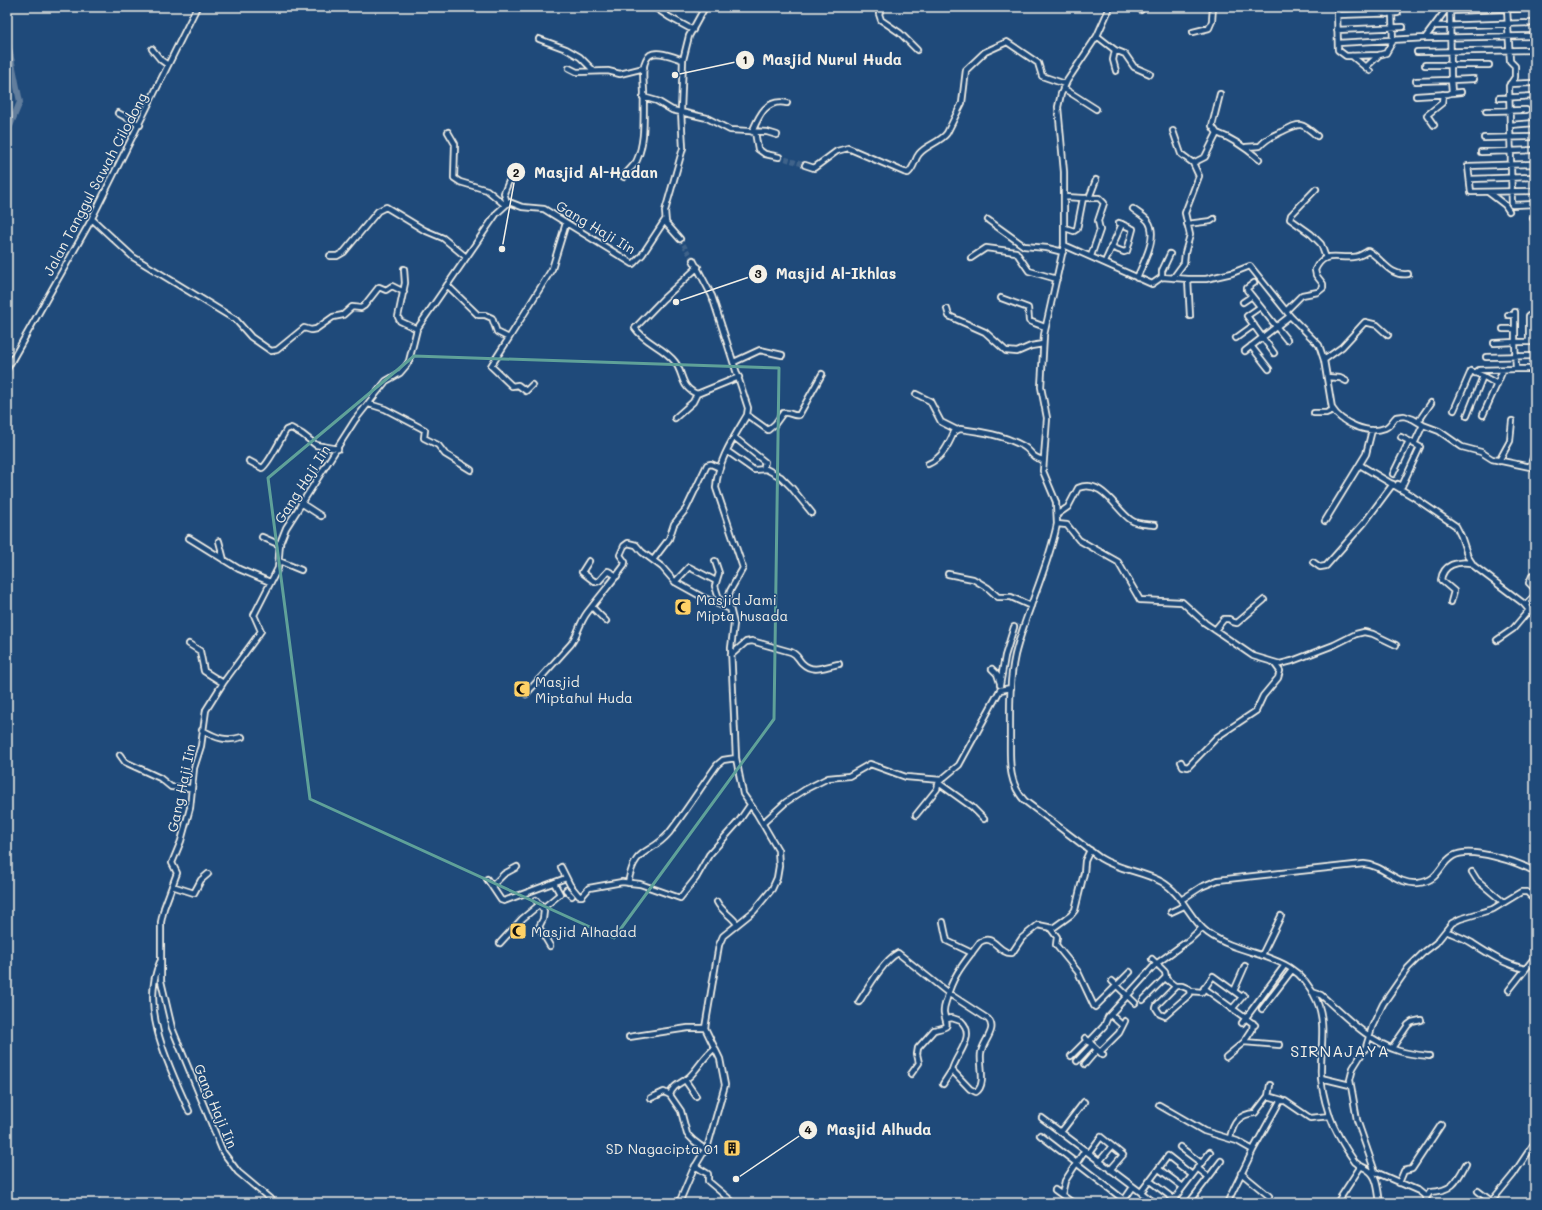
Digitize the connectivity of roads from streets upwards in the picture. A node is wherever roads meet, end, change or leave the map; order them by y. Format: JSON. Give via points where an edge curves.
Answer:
{"nodes":[{"id":1,"x":197,"y":7,"type":"edge"},
{"id":2,"x":654,"y":7,"type":"edge"},
{"id":3,"x":705,"y":7,"type":"edge"},
{"id":4,"x":882,"y":7,"type":"edge"},
{"id":5,"x":1110,"y":7,"type":"edge"},
{"id":6,"x":1212,"y":7,"type":"edge"},
{"id":7,"x":1385,"y":7,"type":"edge"},
{"id":8,"x":1449,"y":8,"type":"edge"},
{"id":9,"x":1507,"y":8,"type":"edge"},
{"id":10,"x":1525,"y":8,"type":"edge"},
{"id":11,"x":1535,"y":8,"type":"edge"},
{"id":12,"x":1337,"y":9,"type":"dead end"},
{"id":13,"x":1398,"y":13,"type":"dead end"},
{"id":14,"x":1390,"y":14,"type":"junction"},
{"id":15,"x":1337,"y":15,"type":"junction"},
{"id":16,"x":1508,"y":23,"type":"junction"},
{"id":17,"x":1535,"y":23,"type":"edge"},
{"id":18,"x":1450,"y":25,"type":"junction"},
{"id":19,"x":1435,"y":26,"type":"junction"},
{"id":20,"x":1393,"y":27,"type":"junction"},
{"id":21,"x":1403,"y":27,"type":"dead end"},
{"id":22,"x":693,"y":30,"type":"junction"},
{"id":23,"x":1337,"y":30,"type":"junction"},
{"id":24,"x":1193,"y":32,"type":"dead end"},
{"id":25,"x":1535,"y":36,"type":"edge"},
{"id":26,"x":1098,"y":37,"type":"junction"},
{"id":27,"x":1508,"y":37,"type":"junction"},
{"id":28,"x":1425,"y":38,"type":"junction"},
{"id":29,"x":1450,"y":38,"type":"junction"},
{"id":30,"x":539,"y":39,"type":"dead end"},
{"id":31,"x":1394,"y":41,"type":"junction"},
{"id":32,"x":1338,"y":43,"type":"junction"},
{"id":33,"x":152,"y":49,"type":"dead end"},
{"id":34,"x":917,"y":50,"type":"dead end"},
{"id":35,"x":1115,"y":50,"type":"junction"},
{"id":36,"x":1535,"y":50,"type":"edge"},
{"id":37,"x":1509,"y":51,"type":"junction"},
{"id":38,"x":1417,"y":52,"type":"dead end"},
{"id":39,"x":1450,"y":52,"type":"junction"},
{"id":40,"x":1379,"y":55,"type":"junction"},
{"id":41,"x":1352,"y":56,"type":"junction"},
{"id":42,"x":683,"y":60,"type":"junction"},
{"id":43,"x":167,"y":64,"type":"junction"},
{"id":44,"x":1425,"y":65,"type":"dead end"},
{"id":45,"x":1451,"y":65,"type":"junction"},
{"id":46,"x":1490,"y":65,"type":"dead end"},
{"id":47,"x":569,"y":68,"type":"dead end"},
{"id":48,"x":644,"y":68,"type":"junction"},
{"id":49,"x":594,"y":71,"type":"junction"},
{"id":50,"x":1116,"y":71,"type":"dead end"},
{"id":51,"x":1150,"y":74,"type":"dead end"},
{"id":52,"x":1474,"y":79,"type":"dead end"},
{"id":53,"x":1451,"y":80,"type":"junction"},
{"id":54,"x":1416,"y":81,"type":"dead end"},
{"id":55,"x":1533,"y":83,"type":"dead end"},
{"id":56,"x":1510,"y":84,"type":"junction"},
{"id":57,"x":1064,"y":86,"type":"junction"},
{"id":58,"x":1461,"y":92,"type":"dead end"},
{"id":59,"x":1220,"y":94,"type":"dead end"},
{"id":60,"x":1443,"y":94,"type":"junction"},
{"id":61,"x":1451,"y":94,"type":"junction"},
{"id":62,"x":1416,"y":96,"type":"dead end"},
{"id":63,"x":1534,"y":96,"type":"edge"},
{"id":64,"x":643,"y":97,"type":"junction"},
{"id":65,"x":1499,"y":98,"type":"dead end"},
{"id":66,"x":1509,"y":98,"type":"junction"},
{"id":67,"x":787,"y":103,"type":"dead end"},
{"id":68,"x":1096,"y":109,"type":"dead end"},
{"id":69,"x":1526,"y":110,"type":"dead end"},
{"id":70,"x":1486,"y":111,"type":"dead end"},
{"id":71,"x":1510,"y":111,"type":"junction"},
{"id":72,"x":681,"y":112,"type":"junction"},
{"id":73,"x":118,"y":113,"type":"dead end"},
{"id":74,"x":137,"y":123,"type":"junction"},
{"id":75,"x":1535,"y":123,"type":"edge"},
{"id":76,"x":1434,"y":124,"type":"dead end"},
{"id":77,"x":1510,"y":125,"type":"junction"},
{"id":78,"x":1173,"y":130,"type":"dead end"},
{"id":79,"x":448,"y":132,"type":"dead end"},
{"id":80,"x":754,"y":132,"type":"junction"},
{"id":81,"x":1217,"y":133,"type":"junction"},
{"id":82,"x":777,"y":135,"type":"dead end"},
{"id":83,"x":1317,"y":136,"type":"dead end"},
{"id":84,"x":1535,"y":137,"type":"edge"},
{"id":85,"x":1484,"y":138,"type":"dead end"},
{"id":86,"x":1510,"y":138,"type":"junction"},
{"id":87,"x":1246,"y":147,"type":"junction"},
{"id":88,"x":1535,"y":150,"type":"edge"},
{"id":89,"x":1510,"y":151,"type":"junction"},
{"id":90,"x":1481,"y":152,"type":"dead end"},
{"id":91,"x":779,"y":157,"type":"tunnel mouth"},
{"id":92,"x":1259,"y":159,"type":"dead end"},
{"id":93,"x":1193,"y":163,"type":"junction"},
{"id":94,"x":1510,"y":164,"type":"junction"},
{"id":95,"x":1535,"y":164,"type":"edge"},
{"id":96,"x":806,"y":165,"type":"tunnel mouth"},
{"id":97,"x":512,"y":174,"type":"dead end"},
{"id":98,"x":624,"y":177,"type":"dead end"},
{"id":99,"x":1535,"y":177,"type":"edge"},
{"id":100,"x":1511,"y":178,"type":"junction"},
{"id":101,"x":1470,"y":179,"type":"junction"},
{"id":102,"x":1096,"y":180,"type":"dead end"},
{"id":103,"x":1316,"y":189,"type":"dead end"},
{"id":104,"x":1535,"y":191,"type":"edge"},
{"id":105,"x":1488,"y":192,"type":"junction"},
{"id":106,"x":1511,"y":192,"type":"junction"},
{"id":107,"x":1065,"y":198,"type":"junction"},
{"id":108,"x":1086,"y":198,"type":"junction"},
{"id":109,"x":506,"y":204,"type":"junction"},
{"id":110,"x":1535,"y":204,"type":"edge"},
{"id":111,"x":1132,"y":209,"type":"dead end"},
{"id":112,"x":1509,"y":211,"type":"dead end"},
{"id":113,"x":92,"y":219,"type":"junction"},
{"id":114,"x":1214,"y":219,"type":"dead end"},
{"id":115,"x":665,"y":220,"type":"junction"},
{"id":116,"x":988,"y":220,"type":"dead end"},
{"id":117,"x":566,"y":223,"type":"junction"},
{"id":118,"x":1187,"y":224,"type":"junction"},
{"id":119,"x":1065,"y":228,"type":"junction"},
{"id":120,"x":680,"y":239,"type":"tunnel mouth"},
{"id":121,"x":1064,"y":245,"type":"junction"},
{"id":122,"x":1111,"y":247,"type":"junction"},
{"id":123,"x":1060,"y":251,"type":"junction"},
{"id":124,"x":1170,"y":254,"type":"dead end"},
{"id":125,"x":330,"y":256,"type":"dead end"},
{"id":126,"x":1090,"y":256,"type":"junction"},
{"id":127,"x":466,"y":257,"type":"junction"},
{"id":128,"x":971,"y":258,"type":"dead end"},
{"id":129,"x":1326,"y":258,"type":"junction"},
{"id":130,"x":693,"y":260,"type":"tunnel mouth"},
{"id":131,"x":1105,"y":262,"type":"junction"},
{"id":132,"x":698,"y":267,"type":"junction"},
{"id":133,"x":404,"y":269,"type":"dead end"},
{"id":134,"x":1408,"y":274,"type":"dead end"},
{"id":135,"x":1162,"y":277,"type":"junction"},
{"id":136,"x":1137,"y":278,"type":"junction"},
{"id":137,"x":1173,"y":278,"type":"junction"},
{"id":138,"x":1057,"y":279,"type":"junction"},
{"id":139,"x":1188,"y":279,"type":"junction"},
{"id":140,"x":1254,"y":283,"type":"dead end"},
{"id":141,"x":447,"y":285,"type":"junction"},
{"id":142,"x":404,"y":292,"type":"junction"},
{"id":143,"x":1252,"y":296,"type":"junction"},
{"id":144,"x":1001,"y":298,"type":"dead end"},
{"id":145,"x":1243,"y":302,"type":"dead end"},
{"id":146,"x":1260,"y":307,"type":"junction"},
{"id":147,"x":947,"y":309,"type":"dead end"},
{"id":148,"x":1286,"y":311,"type":"junction"},
{"id":149,"x":1508,"y":315,"type":"dead end"},
{"id":150,"x":1190,"y":316,"type":"dead end"},
{"id":151,"x":1290,"y":316,"type":"junction"},
{"id":152,"x":1529,"y":316,"type":"dead end"},
{"id":153,"x":1254,"y":325,"type":"junction"},
{"id":154,"x":1045,"y":327,"type":"junction"},
{"id":155,"x":1276,"y":327,"type":"junction"},
{"id":156,"x":417,"y":329,"type":"junction"},
{"id":157,"x":1503,"y":329,"type":"dead end"},
{"id":158,"x":1515,"y":329,"type":"junction"},
{"id":159,"x":1388,"y":335,"type":"dead end"},
{"id":160,"x":1263,"y":337,"type":"junction"},
{"id":161,"x":509,"y":338,"type":"junction"},
{"id":162,"x":1236,"y":338,"type":"dead end"},
{"id":163,"x":1287,"y":340,"type":"dead end"},
{"id":164,"x":1515,"y":342,"type":"junction"},
{"id":165,"x":1529,"y":342,"type":"junction"},
{"id":166,"x":1535,"y":342,"type":"edge"},
{"id":167,"x":1494,"y":343,"type":"dead end"},
{"id":168,"x":1043,"y":344,"type":"junction"},
{"id":169,"x":1251,"y":346,"type":"junction"},
{"id":170,"x":1245,"y":351,"type":"dead end"},
{"id":171,"x":1274,"y":353,"type":"dead end"},
{"id":172,"x":782,"y":355,"type":"dead end"},
{"id":173,"x":1535,"y":356,"type":"edge"},
{"id":174,"x":1486,"y":357,"type":"dead end"},
{"id":175,"x":1516,"y":357,"type":"junction"},
{"id":176,"x":1324,"y":360,"type":"junction"},
{"id":177,"x":734,"y":362,"type":"junction"},
{"id":178,"x":1269,"y":368,"type":"dead end"},
{"id":179,"x":7,"y":369,"type":"edge"},
{"id":180,"x":1535,"y":369,"type":"edge"},
{"id":181,"x":1503,"y":370,"type":"junction"},
{"id":182,"x":1516,"y":370,"type":"junction"},
{"id":183,"x":1475,"y":373,"type":"junction"},
{"id":184,"x":822,"y":374,"type":"dead end"},
{"id":185,"x":1483,"y":376,"type":"junction"},
{"id":186,"x":739,"y":377,"type":"junction"},
{"id":187,"x":1327,"y":377,"type":"junction"},
{"id":188,"x":1346,"y":381,"type":"dead end"},
{"id":189,"x":1497,"y":384,"type":"junction"},
{"id":190,"x":532,"y":385,"type":"dead end"},
{"id":191,"x":697,"y":394,"type":"junction"},
{"id":192,"x":916,"y":394,"type":"dead end"},
{"id":193,"x":1431,"y":403,"type":"dead end"},
{"id":194,"x":369,"y":404,"type":"junction"},
{"id":195,"x":1333,"y":410,"type":"junction"},
{"id":196,"x":1454,"y":410,"type":"dead end"},
{"id":197,"x":1314,"y":412,"type":"dead end"},
{"id":198,"x":1483,"y":414,"type":"dead end"},
{"id":199,"x":747,"y":415,"type":"junction"},
{"id":200,"x":1467,"y":416,"type":"dead end"},
{"id":201,"x":675,"y":418,"type":"dead end"},
{"id":202,"x":1512,"y":421,"type":"dead end"},
{"id":203,"x":1418,"y":422,"type":"junction"},
{"id":204,"x":1423,"y":426,"type":"junction"},
{"id":205,"x":957,"y":430,"type":"junction"},
{"id":206,"x":1372,"y":430,"type":"junction"},
{"id":207,"x":734,"y":437,"type":"junction"},
{"id":208,"x":1401,"y":437,"type":"dead end"},
{"id":209,"x":1408,"y":441,"type":"junction"},
{"id":210,"x":1414,"y":444,"type":"junction"},
{"id":211,"x":338,"y":449,"type":"junction"},
{"id":212,"x":727,"y":451,"type":"junction"},
{"id":213,"x":1535,"y":452,"type":"edge"},
{"id":214,"x":1043,"y":460,"type":"junction"},
{"id":215,"x":249,"y":461,"type":"dead end"},
{"id":216,"x":1500,"y":461,"type":"junction"},
{"id":217,"x":928,"y":464,"type":"dead end"},
{"id":218,"x":1360,"y":465,"type":"junction"},
{"id":219,"x":720,"y":468,"type":"junction"},
{"id":220,"x":1533,"y":468,"type":"edge"},
{"id":221,"x":763,"y":469,"type":"junction"},
{"id":222,"x":471,"y":470,"type":"dead end"},
{"id":223,"x":1393,"y":474,"type":"dead end"},
{"id":224,"x":1393,"y":483,"type":"junction"},
{"id":225,"x":301,"y":503,"type":"junction"},
{"id":226,"x":812,"y":513,"type":"dead end"},
{"id":227,"x":1058,"y":514,"type":"junction"},
{"id":228,"x":322,"y":516,"type":"dead end"},
{"id":229,"x":1326,"y":522,"type":"dead end"},
{"id":230,"x":1057,"y":524,"type":"junction"},
{"id":231,"x":1155,"y":524,"type":"dead end"},
{"id":232,"x":262,"y":537,"type":"dead end"},
{"id":233,"x":189,"y":538,"type":"dead end"},
{"id":234,"x":219,"y":541,"type":"dead end"},
{"id":235,"x":280,"y":545,"type":"junction"},
{"id":236,"x":224,"y":560,"type":"junction"},
{"id":237,"x":653,"y":560,"type":"junction"},
{"id":238,"x":279,"y":561,"type":"junction"},
{"id":239,"x":589,"y":561,"type":"dead end"},
{"id":240,"x":715,"y":561,"type":"dead end"},
{"id":241,"x":1313,"y":562,"type":"dead end"},
{"id":242,"x":1471,"y":563,"type":"junction"},
{"id":243,"x":301,"y":570,"type":"dead end"},
{"id":244,"x":948,"y":574,"type":"dead end"},
{"id":245,"x":617,"y":576,"type":"junction"},
{"id":246,"x":1532,"y":576,"type":"dead end"},
{"id":247,"x":716,"y":581,"type":"junction"},
{"id":248,"x":270,"y":582,"type":"junction"},
{"id":249,"x":675,"y":582,"type":"junction"},
{"id":250,"x":1535,"y":589,"type":"edge"},
{"id":251,"x":1535,"y":594,"type":"edge"},
{"id":252,"x":1264,"y":600,"type":"dead end"},
{"id":253,"x":1451,"y":602,"type":"dead end"},
{"id":254,"x":721,"y":605,"type":"junction"},
{"id":255,"x":1031,"y":606,"type":"junction"},
{"id":256,"x":592,"y":607,"type":"junction"},
{"id":257,"x":728,"y":608,"type":"junction"},
{"id":258,"x":1527,"y":608,"type":"junction"},
{"id":259,"x":1535,"y":617,"type":"edge"},
{"id":260,"x":606,"y":621,"type":"dead end"},
{"id":261,"x":1014,"y":627,"type":"dead end"},
{"id":262,"x":1215,"y":630,"type":"junction"},
{"id":263,"x":1497,"y":640,"type":"dead end"},
{"id":264,"x":189,"y":644,"type":"dead end"},
{"id":265,"x":1396,"y":645,"type":"dead end"},
{"id":266,"x":731,"y":655,"type":"junction"},
{"id":267,"x":1271,"y":661,"type":"junction"},
{"id":268,"x":1285,"y":663,"type":"junction"},
{"id":269,"x":839,"y":664,"type":"dead end"},
{"id":270,"x":992,"y":669,"type":"dead end"},
{"id":271,"x":1280,"y":672,"type":"junction"},
{"id":272,"x":223,"y":683,"type":"junction"},
{"id":273,"x":1000,"y":688,"type":"junction"},
{"id":274,"x":1011,"y":688,"type":"junction"},
{"id":275,"x":526,"y":694,"type":"dead end"},
{"id":276,"x":202,"y":730,"type":"junction"},
{"id":277,"x":242,"y":737,"type":"dead end"},
{"id":278,"x":120,"y":755,"type":"dead end"},
{"id":279,"x":736,"y":758,"type":"junction"},
{"id":280,"x":1181,"y":762,"type":"dead end"},
{"id":281,"x":939,"y":782,"type":"junction"},
{"id":282,"x":192,"y":788,"type":"junction"},
{"id":283,"x":750,"y":805,"type":"junction"},
{"id":284,"x":916,"y":815,"type":"dead end"},
{"id":285,"x":984,"y":819,"type":"dead end"},
{"id":286,"x":762,"y":823,"type":"junction"},
{"id":287,"x":1090,"y":850,"type":"junction"},
{"id":288,"x":561,"y":867,"type":"dead end"},
{"id":289,"x":516,"y":868,"type":"dead end"},
{"id":290,"x":1472,"y":872,"type":"dead end"},
{"id":291,"x":1535,"y":872,"type":"edge"},
{"id":292,"x":208,"y":874,"type":"dead end"},
{"id":293,"x":566,"y":878,"type":"junction"},
{"id":294,"x":487,"y":879,"type":"dead end"},
{"id":295,"x":554,"y":883,"type":"junction"},
{"id":296,"x":628,"y":883,"type":"junction"},
{"id":297,"x":172,"y":886,"type":"junction"},
{"id":298,"x":492,"y":886,"type":"junction"},
{"id":299,"x":566,"y":890,"type":"dead end"},
{"id":300,"x":572,"y":896,"type":"junction"},
{"id":301,"x":536,"y":900,"type":"dead end"},
{"id":302,"x":1181,"y":900,"type":"junction"},
{"id":303,"x":1535,"y":900,"type":"edge"},
{"id":304,"x":717,"y":902,"type":"dead end"},
{"id":305,"x":1503,"y":902,"type":"junction"},
{"id":306,"x":542,"y":906,"type":"junction"},
{"id":307,"x":1184,"y":906,"type":"junction"},
{"id":308,"x":1171,"y":912,"type":"dead end"},
{"id":309,"x":1281,"y":916,"type":"dead end"},
{"id":310,"x":943,"y":922,"type":"dead end"},
{"id":311,"x":737,"y":924,"type":"junction"},
{"id":312,"x":1202,"y":928,"type":"junction"},
{"id":313,"x":1051,"y":929,"type":"junction"},
{"id":314,"x":1446,"y":930,"type":"junction"},
{"id":315,"x":500,"y":943,"type":"dead end"},
{"id":316,"x":550,"y":946,"type":"dead end"},
{"id":317,"x":972,"y":953,"type":"junction"},
{"id":318,"x":1262,"y":955,"type":"junction"},
{"id":319,"x":1535,"y":957,"type":"edge"},
{"id":320,"x":161,"y":959,"type":"junction"},
{"id":321,"x":1152,"y":959,"type":"dead end"},
{"id":322,"x":1156,"y":964,"type":"junction"},
{"id":323,"x":1285,"y":964,"type":"junction"},
{"id":324,"x":1245,"y":966,"type":"dead end"},
{"id":325,"x":1525,"y":969,"type":"junction"},
{"id":326,"x":1292,"y":970,"type":"junction"},
{"id":327,"x":1130,"y":972,"type":"dead end"},
{"id":328,"x":1165,"y":978,"type":"junction"},
{"id":329,"x":1112,"y":981,"type":"dead end"},
{"id":330,"x":1118,"y":986,"type":"junction"},
{"id":331,"x":1175,"y":986,"type":"junction"},
{"id":332,"x":1204,"y":988,"type":"junction"},
{"id":333,"x":1509,"y":990,"type":"dead end"},
{"id":334,"x":1190,"y":991,"type":"junction"},
{"id":335,"x":1234,"y":991,"type":"junction"},
{"id":336,"x":1312,"y":992,"type":"junction"},
{"id":337,"x":948,"y":993,"type":"junction"},
{"id":338,"x":1127,"y":996,"type":"junction"},
{"id":339,"x":1143,"y":1000,"type":"dead end"},
{"id":340,"x":860,"y":1002,"type":"dead end"},
{"id":341,"x":1135,"y":1003,"type":"dead end"},
{"id":342,"x":1256,"y":1005,"type":"junction"},
{"id":343,"x":1232,"y":1009,"type":"junction"},
{"id":344,"x":1111,"y":1014,"type":"junction"},
{"id":345,"x":1246,"y":1018,"type":"junction"},
{"id":346,"x":947,"y":1019,"type":"junction"},
{"id":347,"x":1421,"y":1020,"type":"dead end"},
{"id":348,"x":1242,"y":1023,"type":"dead end"},
{"id":349,"x":705,"y":1028,"type":"junction"},
{"id":350,"x":1370,"y":1036,"type":"junction"},
{"id":351,"x":629,"y":1037,"type":"dead end"},
{"id":352,"x":1088,"y":1041,"type":"junction"},
{"id":353,"x":1244,"y":1042,"type":"junction"},
{"id":354,"x":1280,"y":1044,"type":"dead end"},
{"id":355,"x":715,"y":1048,"type":"junction"},
{"id":356,"x":1392,"y":1048,"type":"junction"},
{"id":357,"x":1100,"y":1052,"type":"junction"},
{"id":358,"x":1071,"y":1056,"type":"dead end"},
{"id":359,"x":1429,"y":1056,"type":"dead end"},
{"id":360,"x":1226,"y":1057,"type":"dead end"},
{"id":361,"x":1077,"y":1060,"type":"dead end"},
{"id":362,"x":1085,"y":1064,"type":"dead end"},
{"id":363,"x":952,"y":1070,"type":"junction"},
{"id":364,"x":911,"y":1074,"type":"dead end"},
{"id":365,"x":1321,"y":1078,"type":"junction"},
{"id":366,"x":685,"y":1080,"type":"junction"},
{"id":367,"x":943,"y":1084,"type":"dead end"},
{"id":368,"x":1270,"y":1085,"type":"dead end"},
{"id":369,"x":1350,"y":1085,"type":"junction"},
{"id":370,"x":670,"y":1094,"type":"junction"},
{"id":371,"x":696,"y":1096,"type":"dead end"},
{"id":372,"x":1268,"y":1096,"type":"junction"},
{"id":373,"x":650,"y":1098,"type":"dead end"},
{"id":374,"x":1282,"y":1100,"type":"junction"},
{"id":375,"x":1084,"y":1102,"type":"dead end"},
{"id":376,"x":1159,"y":1105,"type":"dead end"},
{"id":377,"x":189,"y":1111,"type":"dead end"},
{"id":378,"x":1330,"y":1116,"type":"junction"},
{"id":379,"x":1042,"y":1118,"type":"dead end"},
{"id":380,"x":1441,"y":1125,"type":"dead end"},
{"id":381,"x":1061,"y":1132,"type":"junction"},
{"id":382,"x":1040,"y":1135,"type":"dead end"},
{"id":383,"x":1230,"y":1138,"type":"junction"},
{"id":384,"x":1535,"y":1142,"type":"edge"},
{"id":385,"x":1112,"y":1146,"type":"junction"},
{"id":386,"x":1180,"y":1147,"type":"dead end"},
{"id":387,"x":706,"y":1150,"type":"junction"},
{"id":388,"x":1252,"y":1150,"type":"junction"},
{"id":389,"x":1087,"y":1152,"type":"junction"},
{"id":390,"x":1210,"y":1152,"type":"dead end"},
{"id":391,"x":1221,"y":1161,"type":"dead end"},
{"id":392,"x":1100,"y":1162,"type":"junction"},
{"id":393,"x":1202,"y":1163,"type":"junction"},
{"id":394,"x":1076,"y":1164,"type":"junction"},
{"id":395,"x":1466,"y":1164,"type":"dead end"},
{"id":396,"x":695,"y":1166,"type":"junction"},
{"id":397,"x":1361,"y":1166,"type":"junction"},
{"id":398,"x":1197,"y":1168,"type":"junction"},
{"id":399,"x":1158,"y":1169,"type":"junction"},
{"id":400,"x":1110,"y":1170,"type":"junction"},
{"id":401,"x":1372,"y":1171,"type":"junction"},
{"id":402,"x":1241,"y":1173,"type":"junction"},
{"id":403,"x":1192,"y":1175,"type":"junction"},
{"id":404,"x":1209,"y":1177,"type":"junction"},
{"id":405,"x":1150,"y":1181,"type":"junction"},
{"id":406,"x":1399,"y":1183,"type":"junction"},
{"id":407,"x":1133,"y":1187,"type":"junction"},
{"id":408,"x":1183,"y":1187,"type":"junction"},
{"id":409,"x":1055,"y":1190,"type":"dead end"},
{"id":410,"x":1478,"y":1191,"type":"dead end"},
{"id":411,"x":1141,"y":1192,"type":"junction"},
{"id":412,"x":1062,"y":1194,"type":"junction"},
{"id":413,"x":1269,"y":1196,"type":"dead end"},
{"id":414,"x":1174,"y":1199,"type":"junction"},
{"id":415,"x":1228,"y":1201,"type":"dead end"},
{"id":416,"x":1427,"y":1201,"type":"edge"},
{"id":417,"x":1125,"y":1202,"type":"edge"},
{"id":418,"x":1491,"y":1202,"type":"edge"},
{"id":419,"x":275,"y":1203,"type":"edge"},
{"id":420,"x":680,"y":1203,"type":"edge"},
{"id":421,"x":734,"y":1203,"type":"edge"},
{"id":422,"x":1073,"y":1203,"type":"edge"},
{"id":423,"x":1155,"y":1203,"type":"edge"},
{"id":424,"x":1179,"y":1203,"type":"edge"},
{"id":425,"x":1189,"y":1203,"type":"edge"},
{"id":426,"x":1337,"y":1203,"type":"edge"},
{"id":427,"x":1380,"y":1203,"type":"edge"}],
"edges":[{"from":1,"to":43,"type":"street","name":"Jalan Tanggul Sawah Cilodong"},
{"from":2,"to":22,"type":"street"},
{"from":3,"to":22,"type":"street"},
{"from":4,"to":34,"type":"street","via":[[879,14],[881,20],[900,33]]},
{"from":5,"to":26,"type":"street"},
{"from":6,"to":24,"type":"street","via":[[1209,28]]},
{"from":7,"to":14,"type":"street"},
{"from":8,"to":9,"type":"street"},
{"from":8,"to":18,"type":"street"},
{"from":8,"to":19,"type":"street"},
{"from":9,"to":10,"type":"street"},
{"from":9,"to":16,"type":"street"},
{"from":10,"to":11,"type":"street"},
{"from":12,"to":15,"type":"street"},
{"from":13,"to":14,"type":"street"},
{"from":14,"to":15,"type":"street"},
{"from":14,"to":20,"type":"street"},
{"from":15,"to":23,"type":"street"},
{"from":16,"to":17,"type":"street"},
{"from":16,"to":18,"type":"street"},
{"from":16,"to":27,"type":"street"},
{"from":18,"to":19,"type":"street"},
{"from":18,"to":29,"type":"street"},
{"from":19,"to":28,"type":"street"},
{"from":20,"to":21,"type":"street"},
{"from":20,"to":23,"type":"street"},
{"from":20,"to":31,"type":"street"},
{"from":22,"to":42,"type":"street"},
{"from":23,"to":32,"type":"street"},
{"from":25,"to":27,"type":"street"},
{"from":26,"to":35,"type":"street"},
{"from":26,"to":57,"type":"street","via":[[1075,66]]},
{"from":27,"to":29,"type":"street"},
{"from":27,"to":37,"type":"street"},
{"from":28,"to":29,"type":"street"},
{"from":28,"to":31,"type":"street"},
{"from":29,"to":39,"type":"street"},
{"from":30,"to":49,"type":"street","via":[[580,57]]},
{"from":31,"to":32,"type":"street"},
{"from":31,"to":40,"type":"street","via":[[1386,53]]},
{"from":32,"to":41,"type":"street","via":[[1340,52]]},
{"from":33,"to":43,"type":"street"},
{"from":35,"to":50,"type":"street","via":[[1113,60]]},
{"from":35,"to":51,"type":"street","via":[[1125,54],[1134,67]]},
{"from":36,"to":37,"type":"street"},
{"from":37,"to":39,"type":"street"},
{"from":37,"to":56,"type":"street","via":[[1510,61],[1515,66]]},
{"from":38,"to":39,"type":"street"},
{"from":39,"to":45,"type":"street"},
{"from":40,"to":41,"type":"street"},
{"from":40,"to":41,"type":"street","via":[[1368,69]]},
{"from":42,"to":48,"type":"street","via":[[656,53],[648,57]]},
{"from":42,"to":72,"type":"street"},
{"from":43,"to":74,"type":"street","name":"Jalan Tanggul Sawah Cilodong"},
{"from":44,"to":45,"type":"street"},
{"from":45,"to":46,"type":"street"},
{"from":45,"to":53,"type":"street"},
{"from":47,"to":49,"type":"street","via":[[577,72]]},
{"from":48,"to":49,"type":"street","via":[[620,74]]},
{"from":48,"to":64,"type":"street"},
{"from":52,"to":53,"type":"street"},
{"from":53,"to":54,"type":"street"},
{"from":53,"to":61,"type":"street"},
{"from":55,"to":56,"type":"street"},
{"from":56,"to":66,"type":"street"},
{"from":57,"to":68,"type":"street"},
{"from":57,"to":96,"type":"street","via":[[1042,76],[1038,63],[1008,42],[985,52],[966,70],[962,103],[947,133],[920,152],[913,169],[908,173],[848,148],[837,151],[814,168]]},
{"from":57,"to":107,"type":"street","via":[[1058,107]]},
{"from":58,"to":61,"type":"street"},
{"from":59,"to":81,"type":"street","via":[[1212,126]]},
{"from":60,"to":61,"type":"street"},
{"from":60,"to":62,"type":"street"},
{"from":60,"to":76,"type":"street","via":[[1442,103],[1428,115]]},
{"from":63,"to":66,"type":"street"},
{"from":64,"to":72,"type":"street"},
{"from":64,"to":98,"type":"street","via":[[640,152],[636,163]]},
{"from":65,"to":66,"type":"street"},
{"from":66,"to":71,"type":"street"},
{"from":67,"to":80,"type":"street","via":[[778,102],[767,106],[759,117]]},
{"from":69,"to":71,"type":"street"},
{"from":70,"to":71,"type":"street"},
{"from":71,"to":77,"type":"street"},
{"from":72,"to":80,"type":"street","via":[[707,118],[730,130]]},
{"from":72,"to":115,"type":"street","via":[[683,148],[666,205]]},
{"from":73,"to":74,"type":"street"},
{"from":74,"to":113,"type":"street","name":"Jalan Tanggul Sawah Cilodong"},
{"from":75,"to":77,"type":"street"},
{"from":77,"to":86,"type":"street"},
{"from":78,"to":93,"type":"street","via":[[1181,154]]},
{"from":79,"to":109,"type":"street","via":[[455,144],[454,178],[487,190]]},
{"from":80,"to":82,"type":"street"},
{"from":80,"to":91,"type":"street","via":[[758,149],[765,154]]},
{"from":81,"to":87,"type":"street"},
{"from":81,"to":93,"type":"street","via":[[1205,157]]},
{"from":83,"to":87,"type":"street","via":[[1299,125],[1290,126],[1267,138],[1260,146]]},
{"from":84,"to":86,"type":"street"},
{"from":85,"to":86,"type":"street"},
{"from":86,"to":89,"type":"street"},
{"from":87,"to":92,"type":"street"},
{"from":88,"to":89,"type":"street"},
{"from":89,"to":90,"type":"street"},
{"from":89,"to":94,"type":"street"},
{"from":93,"to":118,"type":"street","via":[[1199,180],[1192,189],[1191,198],[1185,209]]},
{"from":94,"to":95,"type":"street"},
{"from":94,"to":100,"type":"street"},
{"from":94,"to":101,"type":"street","via":[[1468,166]]},
{"from":97,"to":109,"type":"street","via":[[504,193]]},
{"from":99,"to":100,"type":"street"},
{"from":100,"to":101,"type":"street"},
{"from":100,"to":106,"type":"street"},
{"from":101,"to":105,"type":"street","via":[[1471,192]]},
{"from":102,"to":108,"type":"street"},
{"from":103,"to":129,"type":"street","via":[[1290,215],[1290,219],[1321,244]]},
{"from":104,"to":106,"type":"street"},
{"from":105,"to":106,"type":"street"},
{"from":105,"to":112,"type":"street","via":[[1505,204]]},
{"from":106,"to":110,"type":"street","via":[[1512,205]]},
{"from":107,"to":108,"type":"street"},
{"from":107,"to":119,"type":"street"},
{"from":108,"to":119,"type":"street","via":[[1077,229],[1074,231]]},
{"from":108,"to":126,"type":"street","via":[[1102,199],[1104,203],[1098,221],[1100,230]]},
{"from":109,"to":117,"type":"street","name":"Gang Haji Iin","via":[[544,209]]},
{"from":109,"to":127,"type":"street","name":"Gang Haji Iin","via":[[491,220]]},
{"from":111,"to":136,"type":"street","via":[[1147,220],[1151,229],[1150,244]]},
{"from":113,"to":142,"type":"street","via":[[133,257],[236,320],[251,337],[271,351],[277,350],[304,328],[316,329],[333,317],[343,315],[352,307],[361,308],[379,287],[386,290],[392,286]]},
{"from":113,"to":179,"type":"street","name":"Jalan Tanggul Sawah Cilodong"},
{"from":114,"to":118,"type":"street"},
{"from":115,"to":117,"type":"street","name":"Gang Haji Iin","via":[[633,264]]},
{"from":115,"to":120,"type":"street"},
{"from":116,"to":123,"type":"street","via":[[1024,246]]},
{"from":117,"to":161,"type":"street","via":[[552,269]]},
{"from":118,"to":137,"type":"street","via":[[1190,235],[1184,263]]},
{"from":119,"to":121,"type":"street"},
{"from":121,"to":123,"type":"street"},
{"from":121,"to":126,"type":"street"},
{"from":122,"to":122,"type":"street","via":[[1121,223],[1132,228],[1134,231],[1127,251]]},
{"from":122,"to":131,"type":"street"},
{"from":123,"to":138,"type":"street"},
{"from":124,"to":135,"type":"street"},
{"from":125,"to":127,"type":"street","via":[[344,252],[378,211],[386,207],[424,230],[443,238]]},
{"from":126,"to":131,"type":"street"},
{"from":127,"to":141,"type":"street","name":"Gang Haji Iin"},
{"from":128,"to":138,"type":"street","via":[[986,248],[1016,252],[1029,270]]},
{"from":129,"to":134,"type":"street","via":[[1355,257],[1368,252],[1391,270],[1402,275]]},
{"from":129,"to":148,"type":"street","via":[[1315,270],[1324,284],[1323,288],[1313,294],[1302,295]]},
{"from":130,"to":132,"type":"street"},
{"from":131,"to":136,"type":"street"},
{"from":132,"to":177,"type":"street","via":[[712,296]]},
{"from":132,"to":191,"type":"street","via":[[635,328],[645,340],[675,362],[684,384]]},
{"from":133,"to":142,"type":"street"},
{"from":135,"to":136,"type":"street","via":[[1152,284]]},
{"from":135,"to":137,"type":"street"},
{"from":137,"to":139,"type":"street"},
{"from":138,"to":154,"type":"street"},
{"from":139,"to":148,"type":"street","via":[[1218,277],[1250,266]]},
{"from":139,"to":150,"type":"street"},
{"from":140,"to":143,"type":"street","via":[[1247,289]]},
{"from":141,"to":156,"type":"street","name":"Gang Haji Iin"},
{"from":141,"to":161,"type":"street","via":[[478,316],[492,318],[497,332]]},
{"from":142,"to":156,"type":"street","via":[[399,319]]},
{"from":143,"to":145,"type":"street"},
{"from":143,"to":146,"type":"street"},
{"from":144,"to":154,"type":"street","via":[[1028,308],[1029,321]]},
{"from":146,"to":153,"type":"street","via":[[1247,315]]},
{"from":146,"to":155,"type":"street"},
{"from":147,"to":168,"type":"street","via":[[949,316],[985,332],[1006,350],[1017,352]]},
{"from":148,"to":151,"type":"street"},
{"from":149,"to":158,"type":"street","via":[[1515,313]]},
{"from":151,"to":155,"type":"street"},
{"from":151,"to":176,"type":"street","via":[[1316,342]]},
{"from":152,"to":165,"type":"street"},
{"from":153,"to":160,"type":"street"},
{"from":153,"to":162,"type":"street"},
{"from":154,"to":168,"type":"street"},
{"from":155,"to":160,"type":"street"},
{"from":155,"to":163,"type":"street"},
{"from":156,"to":194,"type":"street","name":"Gang Haji Iin","via":[[406,366],[386,381]]},
{"from":157,"to":158,"type":"street"},
{"from":158,"to":164,"type":"street"},
{"from":159,"to":176,"type":"street","via":[[1377,325],[1365,322],[1342,348]]},
{"from":160,"to":169,"type":"street"},
{"from":160,"to":171,"type":"street"},
{"from":161,"to":190,"type":"street","via":[[491,366],[512,386],[518,385],[526,391]]},
{"from":164,"to":165,"type":"street"},
{"from":164,"to":167,"type":"street"},
{"from":164,"to":175,"type":"street"},
{"from":165,"to":166,"type":"street"},
{"from":168,"to":214,"type":"street","via":[[1042,394],[1047,418]]},
{"from":169,"to":170,"type":"street"},
{"from":169,"to":178,"type":"street"},
{"from":172,"to":177,"type":"street","via":[[760,350]]},
{"from":173,"to":175,"type":"street"},
{"from":174,"to":175,"type":"street"},
{"from":175,"to":182,"type":"street"},
{"from":176,"to":187,"type":"street"},
{"from":177,"to":186,"type":"street"},
{"from":180,"to":182,"type":"street"},
{"from":181,"to":182,"type":"street"},
{"from":181,"to":183,"type":"street","via":[[1479,370]]},
{"from":181,"to":189,"type":"street"},
{"from":183,"to":185,"type":"street"},
{"from":183,"to":196,"type":"street","via":[[1471,371]]},
{"from":184,"to":199,"type":"street","via":[[800,415],[783,413],[768,430]]},
{"from":185,"to":189,"type":"street"},
{"from":185,"to":200,"type":"street"},
{"from":186,"to":191,"type":"street"},
{"from":186,"to":199,"type":"street","via":[[747,401]]},
{"from":187,"to":188,"type":"street"},
{"from":187,"to":195,"type":"street"},
{"from":189,"to":198,"type":"street"},
{"from":191,"to":201,"type":"street","via":[[693,402]]},
{"from":192,"to":205,"type":"street","via":[[930,401],[941,422]]},
{"from":193,"to":203,"type":"street"},
{"from":194,"to":211,"type":"street","name":"Gang Haji Iin"},
{"from":194,"to":222,"type":"street","via":[[425,430],[424,438],[438,445],[445,454]]},
{"from":195,"to":197,"type":"street","via":[[1326,414]]},
{"from":195,"to":206,"type":"street","via":[[1357,427]]},
{"from":199,"to":207,"type":"street"},
{"from":202,"to":216,"type":"street","via":[[1510,441]]},
{"from":203,"to":204,"type":"street"},
{"from":203,"to":206,"type":"street","via":[[1400,416],[1385,428]]},
{"from":204,"to":210,"type":"street"},
{"from":204,"to":216,"type":"street","via":[[1439,431],[1462,447]]},
{"from":205,"to":214,"type":"street","via":[[1006,437],[1026,448],[1034,458]]},
{"from":205,"to":217,"type":"street","via":[[940,457]]},
{"from":206,"to":218,"type":"street"},
{"from":207,"to":212,"type":"street"},
{"from":207,"to":221,"type":"street","via":[[765,462]]},
{"from":208,"to":209,"type":"street"},
{"from":209,"to":210,"type":"street"},
{"from":209,"to":223,"type":"street"},
{"from":210,"to":224,"type":"street","via":[[1420,447],[1402,486]]},
{"from":211,"to":215,"type":"street","via":[[319,447],[291,428],[286,430],[282,441],[274,449],[265,466],[262,468]]},
{"from":211,"to":225,"type":"street","name":"Gang Haji Iin"},
{"from":212,"to":219,"type":"street"},
{"from":212,"to":221,"type":"street","via":[[754,470]]},
{"from":213,"to":220,"type":"street"},
{"from":214,"to":227,"type":"street","via":[[1043,473]]},
{"from":216,"to":220,"type":"street"},
{"from":218,"to":224,"type":"street"},
{"from":218,"to":229,"type":"street"},
{"from":219,"to":237,"type":"street","via":[[707,465],[686,509],[674,524],[669,539]]},
{"from":219,"to":257,"type":"street","via":[[717,492],[742,568],[728,596]]},
{"from":221,"to":226,"type":"street","via":[[777,474],[785,481]]},
{"from":224,"to":241,"type":"street","via":[[1364,523],[1326,566],[1320,568]]},
{"from":224,"to":242,"type":"street","via":[[1456,526]]},
{"from":225,"to":228,"type":"street"},
{"from":225,"to":235,"type":"street","name":"Gang Haji Iin","via":[[286,528]]},
{"from":227,"to":230,"type":"street"},
{"from":227,"to":231,"type":"street","via":[[1068,506],[1079,487],[1090,487],[1098,489],[1110,498],[1132,521]]},
{"from":230,"to":255,"type":"street"},
{"from":230,"to":262,"type":"street","via":[[1067,525],[1080,540],[1115,560],[1140,600],[1180,601]]},
{"from":232,"to":235,"type":"street"},
{"from":233,"to":236,"type":"street"},
{"from":234,"to":236,"type":"street"},
{"from":235,"to":238,"type":"street","name":"Gang Haji Iin"},
{"from":236,"to":248,"type":"street"},
{"from":237,"to":245,"type":"street","via":[[635,544],[628,543],[620,555],[625,564]]},
{"from":237,"to":249,"type":"street"},
{"from":238,"to":243,"type":"street"},
{"from":238,"to":248,"type":"street","name":"Gang Haji Iin"},
{"from":239,"to":245,"type":"street","via":[[582,572],[594,582],[599,581],[608,571]]},
{"from":240,"to":247,"type":"street","via":[[719,573]]},
{"from":242,"to":253,"type":"street","via":[[1456,563],[1448,566],[1443,572],[1441,580],[1454,591]]},
{"from":242,"to":258,"type":"street"},
{"from":244,"to":255,"type":"street","via":[[973,579],[997,596],[1011,597]]},
{"from":245,"to":256,"type":"street"},
{"from":246,"to":250,"type":"street","via":[[1529,583]]},
{"from":247,"to":249,"type":"street","via":[[689,567]]},
{"from":247,"to":254,"type":"street","via":[[716,591]]},
{"from":248,"to":272,"type":"street","name":"Gang Haji Iin","via":[[254,615],[261,632]]},
{"from":249,"to":254,"type":"street"},
{"from":251,"to":258,"type":"street"},
{"from":252,"to":262,"type":"street","via":[[1237,623],[1224,619]]},
{"from":254,"to":257,"type":"street"},
{"from":255,"to":274,"type":"street","via":[[1015,658]]},
{"from":256,"to":260,"type":"street"},
{"from":256,"to":275,"type":"street","via":[[571,644]]},
{"from":257,"to":266,"type":"street","via":[[734,624]]},
{"from":258,"to":259,"type":"street"},
{"from":258,"to":263,"type":"street","via":[[1513,629]]},
{"from":261,"to":273,"type":"street","via":[[1006,650]]},
{"from":262,"to":267,"type":"street","via":[[1253,656]]},
{"from":264,"to":272,"type":"street","via":[[200,651],[204,671]]},
{"from":265,"to":268,"type":"street","via":[[1373,634],[1360,633]]},
{"from":266,"to":269,"type":"street","via":[[749,641],[791,652],[812,669]]},
{"from":266,"to":279,"type":"street"},
{"from":267,"to":268,"type":"street"},
{"from":267,"to":271,"type":"street","via":[[1277,665]]},
{"from":268,"to":271,"type":"street"},
{"from":270,"to":273,"type":"street","via":[[997,674]]},
{"from":271,"to":280,"type":"street","via":[[1264,694],[1256,711],[1217,737],[1188,767],[1183,766]]},
{"from":272,"to":276,"type":"street","name":"Gang Haji Iin","via":[[206,710]]},
{"from":273,"to":274,"type":"street"},
{"from":273,"to":281,"type":"street","via":[[959,765]]},
{"from":274,"to":287,"type":"street","via":[[1010,755],[1014,785],[1029,805]]},
{"from":276,"to":277,"type":"street","via":[[230,741]]},
{"from":276,"to":282,"type":"street","name":"Gang Haji Iin"},
{"from":278,"to":282,"type":"street","via":[[125,762],[160,778],[171,787]]},
{"from":279,"to":283,"type":"street","via":[[743,794]]},
{"from":279,"to":296,"type":"street","via":[[724,760],[717,765],[666,837],[636,859]]},
{"from":281,"to":284,"type":"street","via":[[936,792]]},
{"from":281,"to":285,"type":"street"},
{"from":281,"to":286,"type":"street","via":[[903,776],[869,764],[848,776],[828,778],[806,789]]},
{"from":282,"to":297,"type":"street","name":"Gang Haji Iin","via":[[186,824],[172,863],[177,871]]},
{"from":283,"to":286,"type":"street"},
{"from":283,"to":296,"type":"street","via":[[709,855],[681,897]]},
{"from":286,"to":311,"type":"street","via":[[779,853],[777,878],[772,889],[754,911]]},
{"from":287,"to":302,"type":"street","via":[[1113,865],[1160,881],[1173,890]]},
{"from":287,"to":313,"type":"street","via":[[1085,860],[1075,910]]},
{"from":288,"to":293,"type":"street"},
{"from":289,"to":298,"type":"street","via":[[504,874]]},
{"from":290,"to":305,"type":"street","via":[[1477,880]]},
{"from":291,"to":302,"type":"street","via":[[1499,858],[1468,853],[1452,857],[1436,877],[1419,883],[1395,879],[1374,865],[1360,864],[1218,880]]},
{"from":292,"to":297,"type":"street","via":[[201,880],[194,893]]},
{"from":293,"to":295,"type":"street"},
{"from":293,"to":300,"type":"street"},
{"from":294,"to":298,"type":"street"},
{"from":295,"to":298,"type":"street","via":[[504,901],[500,900]]},
{"from":295,"to":306,"type":"street","via":[[560,894]]},
{"from":296,"to":300,"type":"street","via":[[614,882],[589,888],[580,896]]},
{"from":297,"to":320,"type":"street","name":"Gang Haji Iin","via":[[162,914]]},
{"from":299,"to":300,"type":"street"},
{"from":301,"to":306,"type":"street"},
{"from":302,"to":307,"type":"street"},
{"from":303,"to":305,"type":"street","via":[[1523,891]]},
{"from":304,"to":311,"type":"street"},
{"from":305,"to":314,"type":"street","via":[[1486,912],[1457,920]]},
{"from":306,"to":315,"type":"street","via":[[522,919]]},
{"from":306,"to":316,"type":"street","via":[[543,919],[539,927]]},
{"from":307,"to":308,"type":"street"},
{"from":307,"to":312,"type":"street"},
{"from":309,"to":318,"type":"street"},
{"from":310,"to":317,"type":"street","via":[[947,941],[959,949]]},
{"from":311,"to":349,"type":"street","via":[[723,936],[719,945]]},
{"from":312,"to":318,"type":"street","via":[[1228,944]]},
{"from":312,"to":322,"type":"street"},
{"from":313,"to":317,"type":"street","via":[[1038,925],[1022,938],[1012,953],[1005,953],[987,939],[980,942]]},
{"from":313,"to":330,"type":"street","via":[[1057,936],[1056,945],[1078,972],[1095,1006]]},
{"from":314,"to":325,"type":"street","via":[[1466,939],[1494,958]]},
{"from":314,"to":350,"type":"street","via":[[1434,945],[1421,954],[1395,985],[1376,1018]]},
{"from":317,"to":337,"type":"street","via":[[953,979]]},
{"from":318,"to":323,"type":"street"},
{"from":319,"to":325,"type":"street"},
{"from":320,"to":377,"type":"street","via":[[156,969],[154,1001],[158,1033]]},
{"from":320,"to":419,"type":"street","name":"Gang Haji Iin","via":[[161,986],[169,1019],[217,1141],[233,1166]]},
{"from":321,"to":322,"type":"street"},
{"from":322,"to":328,"type":"street","via":[[1165,972]]},
{"from":322,"to":338,"type":"street"},
{"from":323,"to":326,"type":"street"},
{"from":323,"to":342,"type":"street"},
{"from":324,"to":335,"type":"street"},
{"from":325,"to":333,"type":"street"},
{"from":326,"to":336,"type":"street"},
{"from":326,"to":342,"type":"street","via":[[1263,1009]]},
{"from":327,"to":330,"type":"street"},
{"from":328,"to":331,"type":"street"},
{"from":328,"to":339,"type":"street"},
{"from":329,"to":330,"type":"street"},
{"from":330,"to":338,"type":"street"},
{"from":331,"to":334,"type":"street","via":[[1182,986]]},
{"from":331,"to":334,"type":"street","via":[[1157,1005],[1156,1008],[1162,1016],[1182,1002]]},
{"from":332,"to":334,"type":"street","via":[[1200,992]]},
{"from":332,"to":335,"type":"street","via":[[1213,976]]},
{"from":332,"to":343,"type":"street"},
{"from":335,"to":343,"type":"street","via":[[1243,996]]},
{"from":336,"to":350,"type":"street","via":[[1321,995]]},
{"from":336,"to":365,"type":"street","via":[[1318,1003],[1322,1021]]},
{"from":337,"to":340,"type":"street","via":[[898,954],[874,978]]},
{"from":337,"to":346,"type":"street","via":[[944,1010]]},
{"from":337,"to":363,"type":"street","via":[[988,1019],[992,1025],[982,1050],[982,1075],[978,1091],[972,1091]]},
{"from":338,"to":341,"type":"street"},
{"from":338,"to":344,"type":"street"},
{"from":342,"to":345,"type":"street"},
{"from":343,"to":345,"type":"street"},
{"from":344,"to":352,"type":"street"},
{"from":344,"to":357,"type":"street","via":[[1123,1023],[1119,1032]]},
{"from":345,"to":348,"type":"street"},
{"from":345,"to":353,"type":"street","via":[[1254,1024]]},
{"from":346,"to":363,"type":"street","via":[[961,1021],[967,1032],[966,1041]]},
{"from":346,"to":364,"type":"street","via":[[945,1028],[934,1030],[918,1048],[919,1063]]},
{"from":347,"to":356,"type":"street","via":[[1408,1025]]},
{"from":349,"to":351,"type":"street"},
{"from":349,"to":355,"type":"street"},
{"from":350,"to":356,"type":"street"},
{"from":350,"to":369,"type":"street","via":[[1353,1068]]},
{"from":352,"to":357,"type":"street"},
{"from":352,"to":358,"type":"street"},
{"from":352,"to":361,"type":"street"},
{"from":353,"to":354,"type":"street"},
{"from":353,"to":360,"type":"street"},
{"from":355,"to":366,"type":"street","via":[[706,1054]]},
{"from":355,"to":387,"type":"street","via":[[726,1085]]},
{"from":356,"to":359,"type":"street"},
{"from":357,"to":362,"type":"street"},
{"from":363,"to":367,"type":"street"},
{"from":365,"to":369,"type":"street"},
{"from":365,"to":378,"type":"street"},
{"from":366,"to":370,"type":"street","via":[[674,1086]]},
{"from":366,"to":371,"type":"street"},
{"from":368,"to":372,"type":"street"},
{"from":369,"to":401,"type":"street","via":[[1356,1120]]},
{"from":370,"to":373,"type":"street","via":[[664,1092]]},
{"from":370,"to":387,"type":"street","via":[[681,1111],[688,1134]]},
{"from":372,"to":374,"type":"street"},
{"from":372,"to":383,"type":"street","via":[[1255,1113],[1248,1113],[1239,1118]]},
{"from":374,"to":378,"type":"street","via":[[1310,1118]]},
{"from":374,"to":388,"type":"street"},
{"from":375,"to":381,"type":"street"},
{"from":376,"to":383,"type":"street","via":[[1204,1131]]},
{"from":378,"to":397,"type":"street","via":[[1351,1156]]},
{"from":379,"to":381,"type":"street"},
{"from":380,"to":406,"type":"street","via":[[1412,1169],[1404,1171]]},
{"from":381,"to":389,"type":"street"},
{"from":382,"to":394,"type":"street"},
{"from":383,"to":388,"type":"street"},
{"from":384,"to":418,"type":"street","via":[[1514,1175]]},
{"from":385,"to":389,"type":"street","via":[[1101,1137]]},
{"from":385,"to":392,"type":"street"},
{"from":385,"to":400,"type":"street","via":[[1123,1155]]},
{"from":386,"to":393,"type":"street"},
{"from":387,"to":396,"type":"street"},
{"from":388,"to":402,"type":"street"},
{"from":389,"to":392,"type":"street"},
{"from":389,"to":394,"type":"street"},
{"from":390,"to":393,"type":"street"},
{"from":391,"to":404,"type":"street"},
{"from":392,"to":400,"type":"street"},
{"from":393,"to":398,"type":"street"},
{"from":394,"to":412,"type":"street","via":[[1065,1181]]},
{"from":394,"to":417,"type":"street"},
{"from":395,"to":416,"type":"street","via":[[1455,1184],[1440,1192],[1430,1192]]},
{"from":396,"to":420,"type":"street"},
{"from":396,"to":421,"type":"street","via":[[708,1174],[708,1181]]},
{"from":397,"to":401,"type":"street"},
{"from":397,"to":426,"type":"street"},
{"from":398,"to":403,"type":"street"},
{"from":398,"to":404,"type":"street"},
{"from":399,"to":403,"type":"street","via":[[1168,1156]]},
{"from":399,"to":405,"type":"street"},
{"from":399,"to":408,"type":"street"},
{"from":400,"to":407,"type":"street"},
{"from":401,"to":406,"type":"street"},
{"from":401,"to":427,"type":"street"},
{"from":402,"to":413,"type":"street"},
{"from":402,"to":415,"type":"street"},
{"from":403,"to":408,"type":"street"},
{"from":404,"to":425,"type":"street"},
{"from":405,"to":411,"type":"street"},
{"from":405,"to":414,"type":"street"},
{"from":406,"to":416,"type":"street","via":[[1419,1191]]},
{"from":407,"to":411,"type":"street"},
{"from":407,"to":417,"type":"street"},
{"from":408,"to":414,"type":"street"},
{"from":409,"to":412,"type":"street"},
{"from":410,"to":418,"type":"street"},
{"from":411,"to":423,"type":"street"},
{"from":412,"to":422,"type":"street"},
{"from":414,"to":424,"type":"street"}]}
